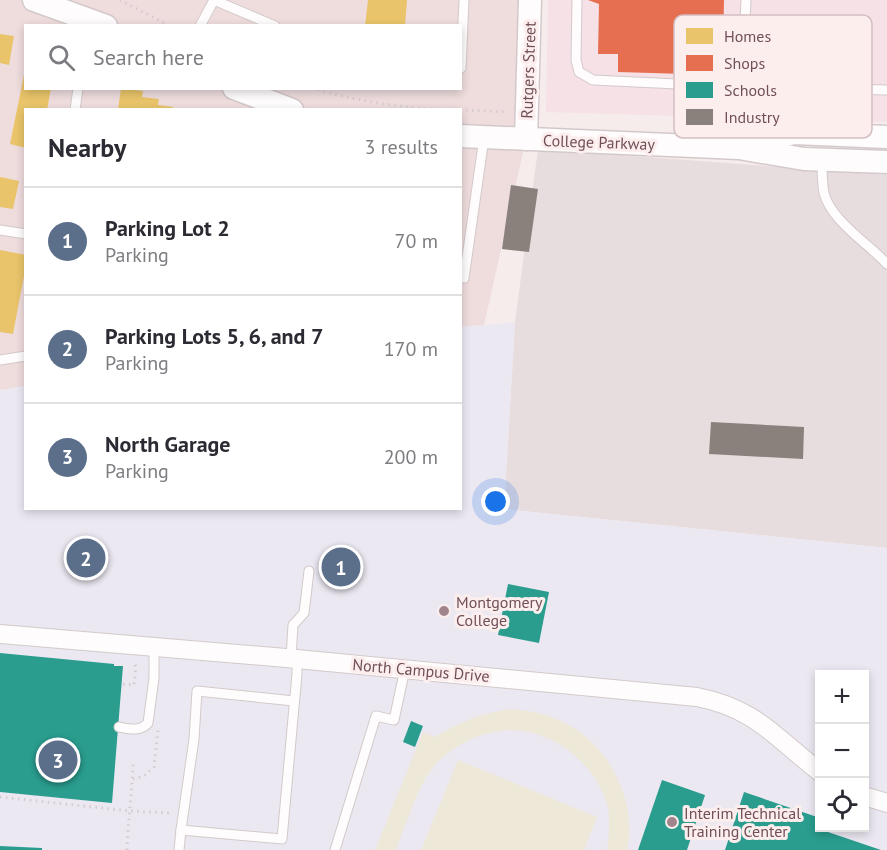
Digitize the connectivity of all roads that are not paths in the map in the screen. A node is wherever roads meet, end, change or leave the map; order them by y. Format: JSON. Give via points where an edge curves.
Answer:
{"nodes":[{"id":1,"x":34,"y":0,"type":"edge"},
{"id":2,"x":213,"y":0,"type":"edge"},
{"id":3,"x":464,"y":0,"type":"edge"},
{"id":4,"x":530,"y":0,"type":"edge"},
{"id":5,"x":577,"y":0,"type":"edge"},
{"id":6,"x":746,"y":0,"type":"edge"},
{"id":7,"x":224,"y":2,"type":"edge"},
{"id":8,"x":745,"y":15,"type":"edge"},
{"id":9,"x":95,"y":23,"type":"edge"},
{"id":10,"x":201,"y":24,"type":"edge"},
{"id":11,"x":270,"y":24,"type":"edge"},
{"id":12,"x":462,"y":45,"type":"edge"},
{"id":13,"x":674,"y":84,"type":"edge"},
{"id":14,"x":78,"y":90,"type":"edge"},
{"id":15,"x":239,"y":90,"type":"edge"},
{"id":16,"x":872,"y":90,"type":"edge"},
{"id":17,"x":887,"y":90,"type":"edge"},
{"id":18,"x":75,"y":108,"type":"edge"},
{"id":19,"x":285,"y":108,"type":"edge"},
{"id":20,"x":462,"y":136,"type":"edge"},
{"id":21,"x":872,"y":136,"type":"edge"},
{"id":22,"x":887,"y":136,"type":"edge"},
{"id":23,"x":484,"y":137,"type":"junction"},
{"id":24,"x":738,"y":138,"type":"edge"},
{"id":25,"x":778,"y":138,"type":"edge"},
{"id":26,"x":526,"y":139,"type":"junction"},
{"id":27,"x":738,"y":148,"type":"junction"},
{"id":28,"x":822,"y":160,"type":"junction"},
{"id":29,"x":887,"y":162,"type":"edge"},
{"id":30,"x":0,"y":230,"type":"edge"},
{"id":31,"x":24,"y":234,"type":"edge"},
{"id":32,"x":887,"y":264,"type":"edge"},
{"id":33,"x":462,"y":278,"type":"edge"},
{"id":34,"x":24,"y":356,"type":"edge"},
{"id":35,"x":0,"y":360,"type":"edge"},
{"id":36,"x":309,"y":571,"type":"dead end"},
{"id":37,"x":0,"y":634,"type":"edge"},
{"id":38,"x":154,"y":646,"type":"junction"},
{"id":39,"x":294,"y":658,"type":"junction"},
{"id":40,"x":405,"y":669,"type":"junction"},
{"id":41,"x":294,"y":701,"type":"junction"},
{"id":42,"x":119,"y":728,"type":"dead end"},
{"id":43,"x":815,"y":769,"type":"edge"},
{"id":44,"x":869,"y":798,"type":"edge"},
{"id":45,"x":887,"y":803,"type":"edge"},
{"id":46,"x":181,"y":830,"type":"junction"},
{"id":47,"x":268,"y":839,"type":"junction"},
{"id":48,"x":179,"y":850,"type":"edge"},
{"id":49,"x":267,"y":850,"type":"edge"},
{"id":50,"x":335,"y":850,"type":"edge"}],
"edges":[{"from":1,"to":9,"type":"street"},
{"from":2,"to":7,"type":"lane"},
{"from":2,"to":10,"type":"lane"},
{"from":3,"to":12,"type":"lane"},
{"from":4,"to":26,"type":"street","name":"Rutgers Street"},
{"from":5,"to":13,"type":"lane","via":[[579,72],[593,80]]},
{"from":6,"to":8,"type":"lane"},
{"from":7,"to":11,"type":"lane"},
{"from":14,"to":18,"type":"lane"},
{"from":15,"to":19,"type":"street"},
{"from":16,"to":17,"type":"lane"},
{"from":20,"to":23,"type":"street","name":"College Parkway"},
{"from":21,"to":22,"type":"street","name":"College Parkway"},
{"from":23,"to":26,"type":"street","name":"College Parkway"},
{"from":23,"to":33,"type":"lane"},
{"from":24,"to":27,"type":"lane"},
{"from":25,"to":27,"type":"street","name":"College Parkway"},
{"from":26,"to":27,"type":"street","name":"College Parkway"},
{"from":27,"to":28,"type":"street","name":"College Parkway"},
{"from":28,"to":29,"type":"street","name":"College Parkway"},
{"from":28,"to":32,"type":"lane","via":[[829,206]]},
{"from":30,"to":31,"type":"lane"},
{"from":34,"to":35,"type":"lane"},
{"from":36,"to":39,"type":"lane","via":[[304,613],[293,625]]},
{"from":37,"to":38,"type":"street","name":"North Campus Drive"},
{"from":38,"to":39,"type":"street","name":"North Campus Drive"},
{"from":38,"to":42,"type":"lane","via":[[148,723],[137,730]]},
{"from":39,"to":40,"type":"street","name":"North Campus Drive"},
{"from":39,"to":41,"type":"lane"},
{"from":40,"to":43,"type":"street","name":"North Campus Drive","via":[[722,702],[772,731]]},
{"from":40,"to":50,"type":"lane","via":[[394,720],[376,716]]},
{"from":41,"to":46,"type":"lane","via":[[197,691]]},
{"from":41,"to":47,"type":"lane","via":[[282,839]]},
{"from":44,"to":45,"type":"street"},
{"from":46,"to":47,"type":"lane"},
{"from":46,"to":48,"type":"lane"},
{"from":47,"to":49,"type":"lane"}]}
